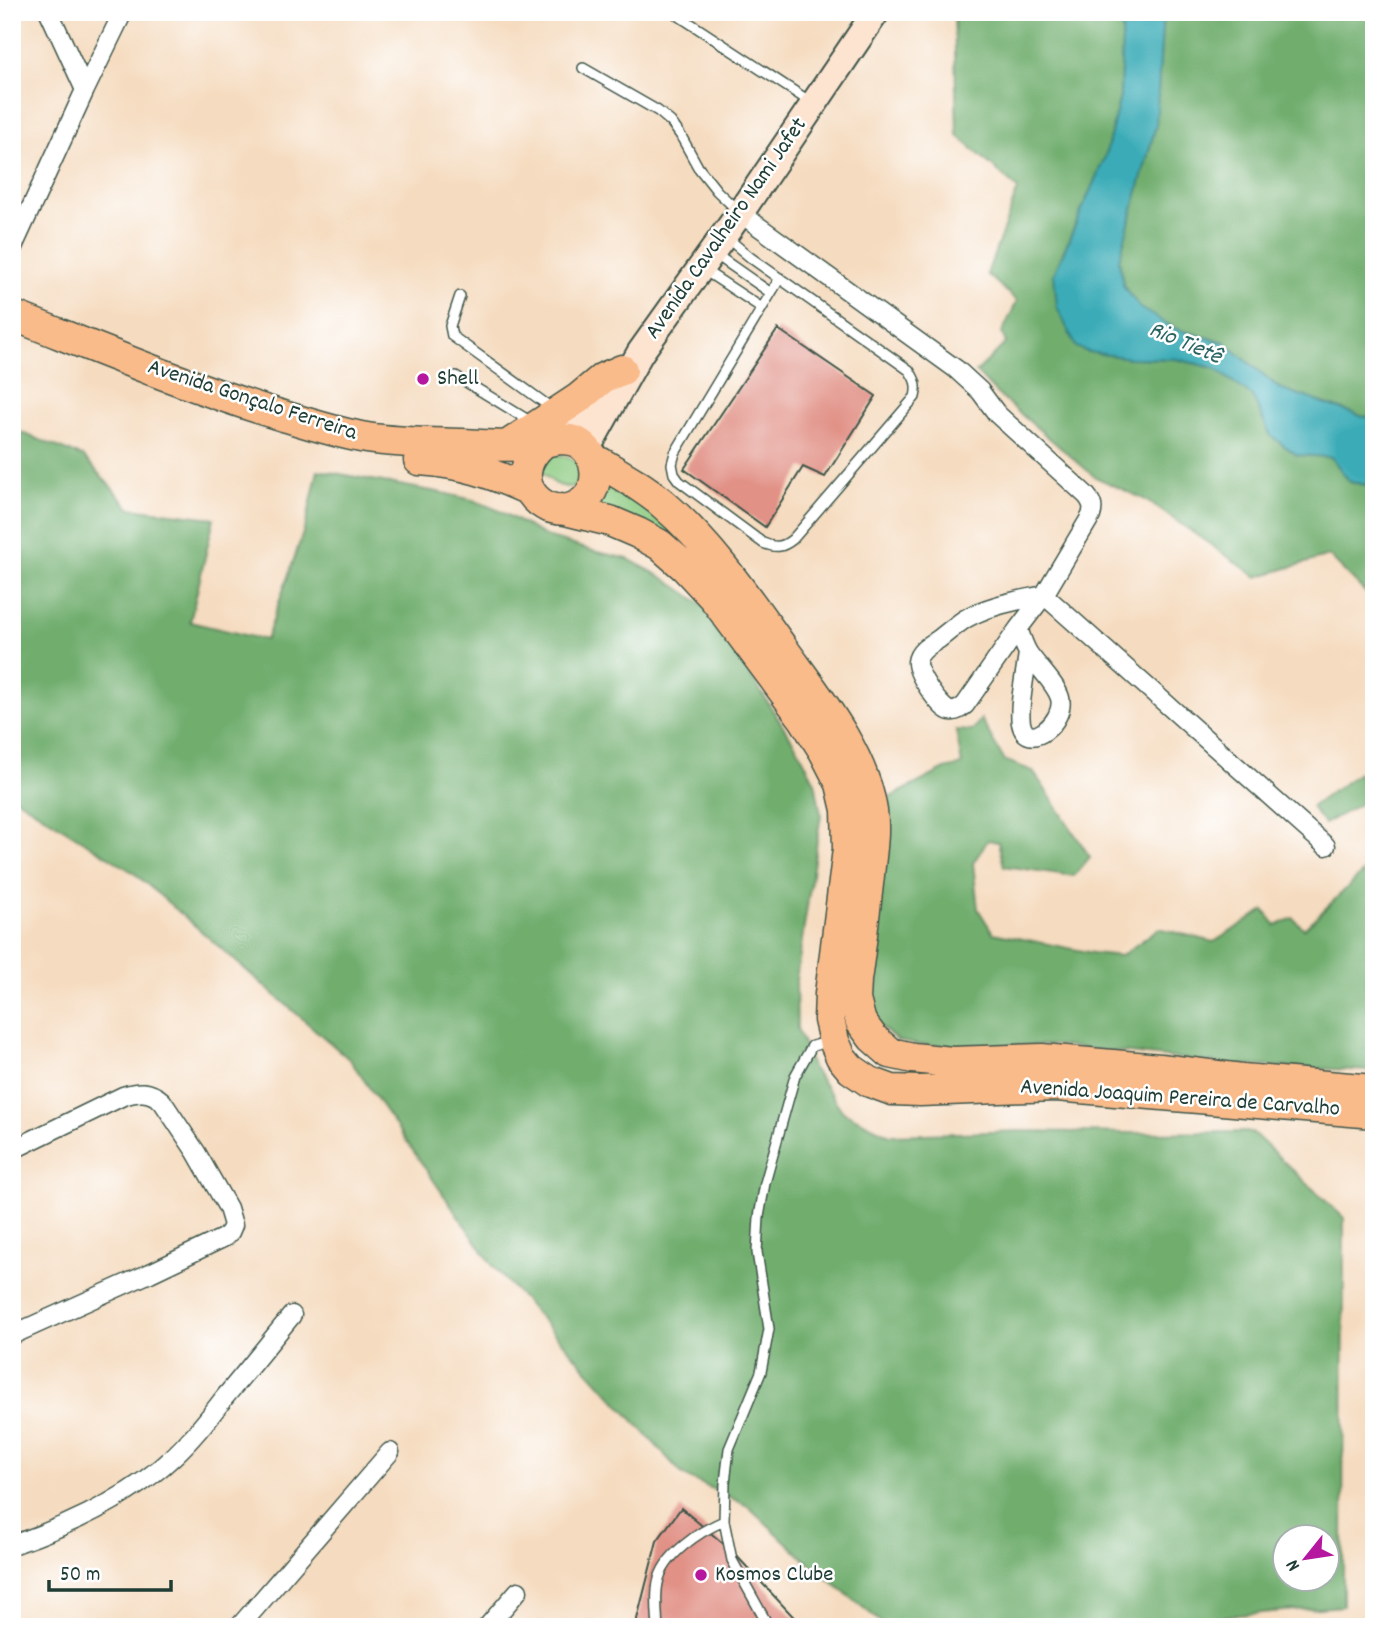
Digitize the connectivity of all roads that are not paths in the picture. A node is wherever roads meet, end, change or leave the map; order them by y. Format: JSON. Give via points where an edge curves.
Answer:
{"nodes":[{"id":1,"x":49,"y":12,"type":"edge"},
{"id":2,"x":123,"y":12,"type":"edge"},
{"id":3,"x":673,"y":12,"type":"edge"},
{"id":4,"x":876,"y":12,"type":"edge"},
{"id":5,"x":583,"y":68,"type":"dead end"},
{"id":6,"x":85,"y":90,"type":"junction"},
{"id":7,"x":814,"y":105,"type":"junction"},
{"id":8,"x":740,"y":213,"type":"junction"},
{"id":9,"x":12,"y":249,"type":"edge"},
{"id":10,"x":712,"y":251,"type":"junction"},
{"id":11,"x":780,"y":278,"type":"junction"},
{"id":12,"x":771,"y":293,"type":"junction"},
{"id":13,"x":460,"y":296,"type":"dead end"},
{"id":14,"x":762,"y":308,"type":"junction"},
{"id":15,"x":12,"y":315,"type":"edge"},
{"id":16,"x":12,"y":336,"type":"edge"},
{"id":17,"x":631,"y":361,"type":"junction"},
{"id":18,"x":456,"y":376,"type":"dead end"},
{"id":19,"x":548,"y":430,"type":"junction"},
{"id":20,"x":589,"y":453,"type":"junction"},
{"id":21,"x":530,"y":490,"type":"junction"},
{"id":22,"x":561,"y":509,"type":"junction"},
{"id":23,"x":1044,"y":595,"type":"junction"},
{"id":24,"x":1018,"y":629,"type":"junction"},
{"id":25,"x":1028,"y":653,"type":"dead end"},
{"id":26,"x":1326,"y":846,"type":"dead end"},
{"id":27,"x":834,"y":1041,"type":"junction"},
{"id":28,"x":1374,"y":1090,"type":"edge"},
{"id":29,"x":1374,"y":1113,"type":"edge"},
{"id":30,"x":12,"y":1150,"type":"edge"},
{"id":31,"x":292,"y":1315,"type":"dead end"},
{"id":32,"x":12,"y":1335,"type":"edge"},
{"id":33,"x":390,"y":1451,"type":"dead end"},
{"id":34,"x":724,"y":1521,"type":"junction"},
{"id":35,"x":12,"y":1545,"type":"edge"},
{"id":36,"x":518,"y":1591,"type":"dead end"},
{"id":37,"x":239,"y":1627,"type":"edge"},
{"id":38,"x":487,"y":1627,"type":"edge"},
{"id":39,"x":658,"y":1627,"type":"edge"},
{"id":40,"x":769,"y":1627,"type":"edge"}],
"edges":[{"from":1,"to":6,"type":"street"},
{"from":2,"to":6,"type":"street"},
{"from":3,"to":7,"type":"lane"},
{"from":4,"to":7,"type":"main road","name":"Avenida Cavalheiro Nami Jafet"},
{"from":5,"to":8,"type":"lane","via":[[671,122],[698,167]]},
{"from":6,"to":9,"type":"street"},
{"from":7,"to":8,"type":"main road","name":"Avenida Cavalheiro Nami Jafet"},
{"from":8,"to":10,"type":"main road","name":"Avenida Cavalheiro Nami Jafet"},
{"from":8,"to":23,"type":"street","via":[[956,369],[1086,495],[1093,509],[1091,516]]},
{"from":10,"to":11,"type":"lane","via":[[751,258]]},
{"from":10,"to":12,"type":"lane"},
{"from":10,"to":14,"type":"lane"},
{"from":10,"to":17,"type":"main road","name":"Avenida Cavalheiro Nami Jafet"},
{"from":11,"to":12,"type":"lane"},
{"from":11,"to":14,"type":"lane","via":[[909,370],[917,388],[915,397],[783,547],[763,543],[679,481],[672,464],[689,427]]},
{"from":12,"to":14,"type":"lane"},
{"from":13,"to":19,"type":"lane","via":[[450,326],[452,336]]},
{"from":15,"to":19,"type":"highway","name":"Avenida Gonçalo Ferreira","via":[[241,403],[365,438],[507,446]]},
{"from":16,"to":21,"type":"highway","name":"Avenida Gonçalo Ferreira","via":[[225,415],[310,441],[388,458],[475,467]]},
{"from":17,"to":19,"type":"highway","via":[[603,378]]},
{"from":17,"to":20,"type":"main road","name":"Avenida Cavalheiro Nami Jafet"},
{"from":18,"to":19,"type":"lane"},
{"from":19,"to":20,"type":"highway"},
{"from":19,"to":21,"type":"highway","via":[[527,464]]},
{"from":20,"to":22,"type":"highway","via":[[596,468],[591,492],[584,501]]},
{"from":20,"to":28,"type":"highway","name":"Avenida Joaquim Pereira de Carvalho","via":[[664,505],[726,569],[845,739],[867,788],[872,813],[873,842],[855,1000],[861,1022],[890,1053],[952,1062],[1042,1059],[1097,1063]]},
{"from":21,"to":22,"type":"highway","via":[[541,503]]},
{"from":22,"to":27,"type":"highway","name":"Avenida Joaquim Pereira de Carvalho","via":[[638,533],[677,559],[714,598],[804,719],[841,783],[848,849],[830,994]]},
{"from":23,"to":24,"type":"street"},
{"from":23,"to":24,"type":"street","via":[[966,619],[926,648],[917,663],[937,701],[951,711],[965,705]]},
{"from":23,"to":26,"type":"street"},
{"from":24,"to":25,"type":"street"},
{"from":27,"to":29,"type":"highway","name":"Avenida Joaquim Pereira de Carvalho","via":[[851,1069],[892,1090],[1056,1086]]},
{"from":27,"to":34,"type":"lane","via":[[812,1046],[795,1076],[765,1183],[757,1252],[769,1329],[761,1371],[729,1449]]},
{"from":30,"to":32,"type":"street","via":[[123,1096],[154,1094],[196,1152],[233,1225],[225,1237]]},
{"from":31,"to":35,"type":"street","via":[[176,1455],[136,1487],[85,1516]]},
{"from":33,"to":37,"type":"street"},
{"from":34,"to":39,"type":"lane","via":[[674,1553],[658,1581]]},
{"from":34,"to":40,"type":"lane","via":[[732,1560]]},
{"from":36,"to":38,"type":"street"}]}
